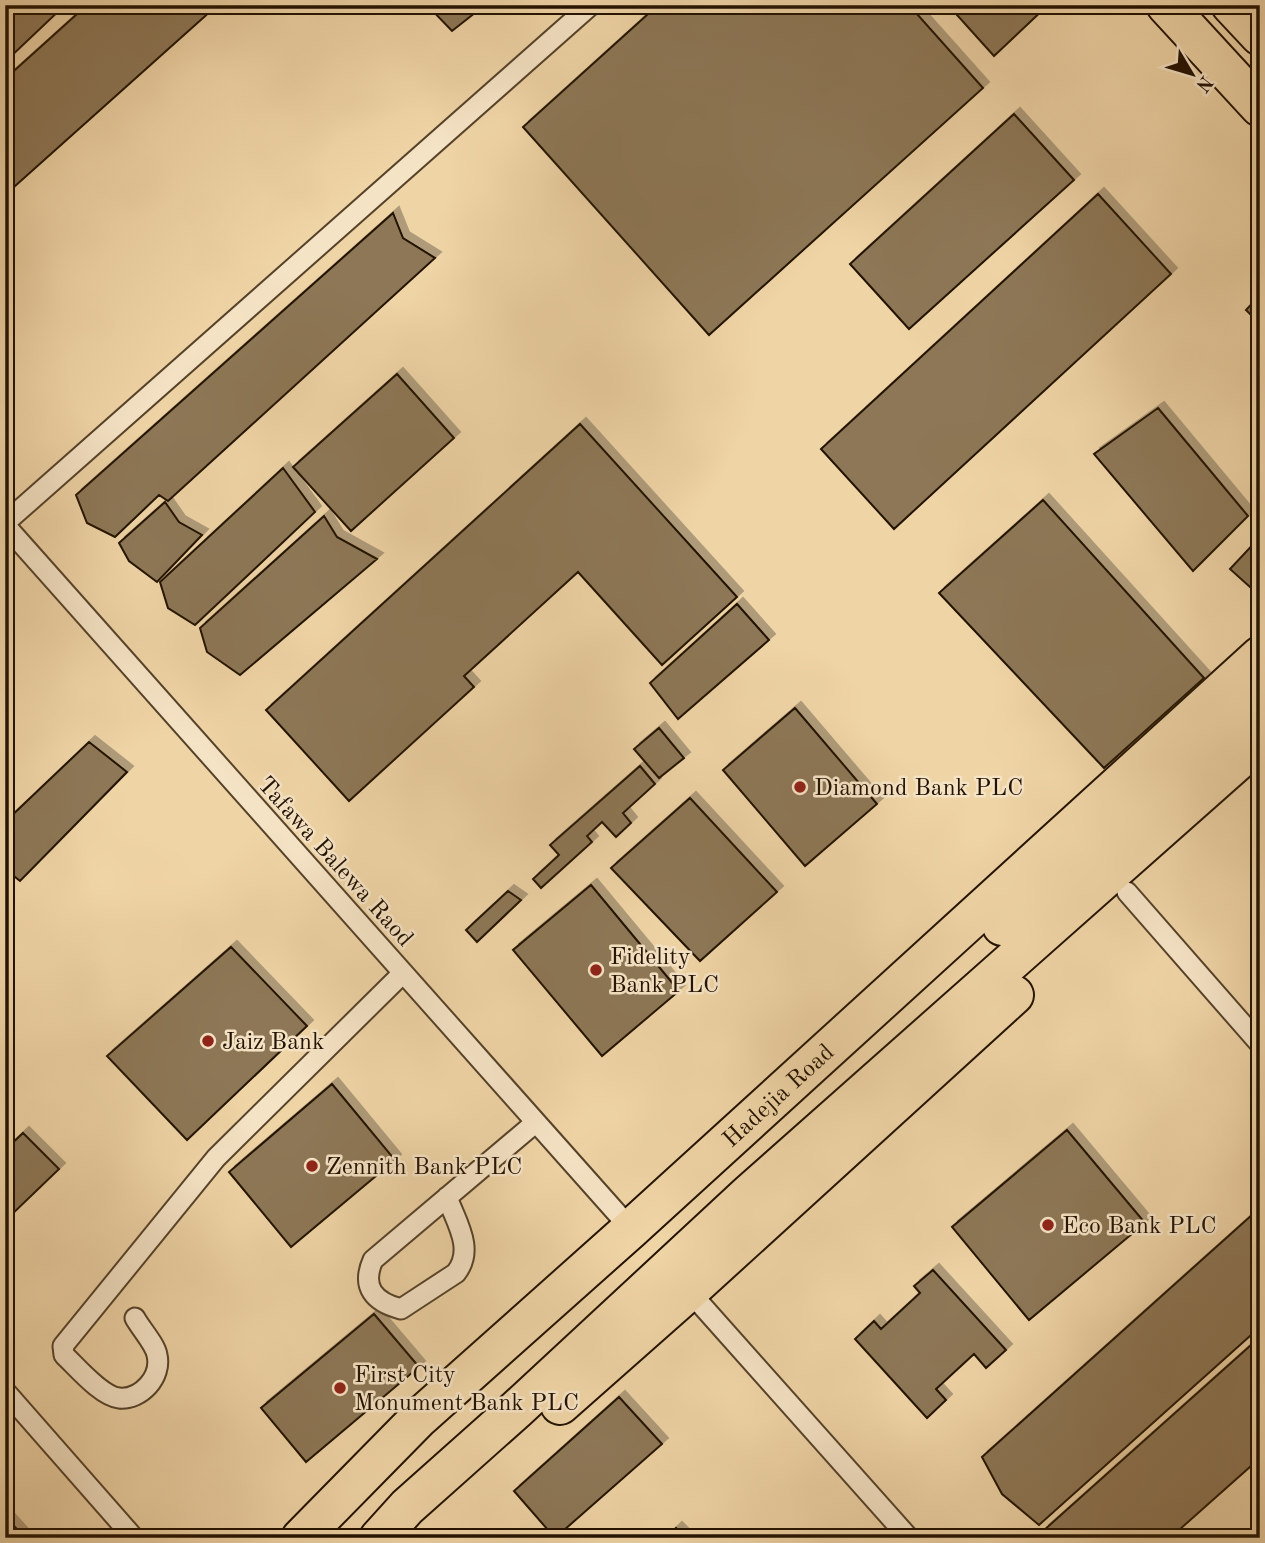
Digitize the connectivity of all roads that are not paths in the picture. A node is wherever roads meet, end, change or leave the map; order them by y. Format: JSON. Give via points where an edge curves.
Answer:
{"nodes":[{"id":1,"x":592,"y":5,"type":"edge"},
{"id":2,"x":1166,"y":5,"type":"edge"},
{"id":3,"x":1190,"y":5,"type":"edge"},
{"id":4,"x":1231,"y":5,"type":"edge"},
{"id":5,"x":1260,"y":36,"type":"edge"},
{"id":6,"x":1260,"y":77,"type":"edge"},
{"id":7,"x":1260,"y":107,"type":"edge"},
{"id":8,"x":5,"y":524,"type":"edge"},
{"id":9,"x":1260,"y":656,"type":"edge"},
{"id":10,"x":1260,"y":696,"type":"edge"},
{"id":11,"x":1260,"y":741,"type":"edge"},
{"id":12,"x":1260,"y":774,"type":"edge"},
{"id":13,"x":1127,"y":892,"type":"junction"},
{"id":14,"x":403,"y":973,"type":"junction"},
{"id":15,"x":1260,"y":1044,"type":"edge"},
{"id":16,"x":535,"y":1123,"type":"junction"},
{"id":17,"x":447,"y":1197,"type":"junction"},
{"id":18,"x":631,"y":1229,"type":"junction"},
{"id":19,"x":689,"y":1290,"type":"junction"},
{"id":20,"x":135,"y":1318,"type":"dead end"},
{"id":21,"x":5,"y":1391,"type":"edge"},
{"id":22,"x":400,"y":1507,"type":"edge"},
{"id":23,"x":134,"y":1538,"type":"edge"},
{"id":24,"x":301,"y":1538,"type":"edge"},
{"id":25,"x":312,"y":1538,"type":"edge"},
{"id":26,"x":379,"y":1538,"type":"edge"},
{"id":27,"x":909,"y":1538,"type":"edge"}],
"edges":[{"from":1,"to":8,"type":"lane"},
{"from":2,"to":7,"type":"main road"},
{"from":3,"to":6,"type":"main road"},
{"from":4,"to":5,"type":"main road"},
{"from":8,"to":14,"type":"lane","name":"Tafawa Balewa Raod"},
{"from":9,"to":18,"type":"main road","name":"Hadejia Road"},
{"from":10,"to":22,"type":"main road","via":[[728,1169],[495,1385]]},
{"from":11,"to":22,"type":"main road","via":[[750,1194],[517,1409]]},
{"from":12,"to":13,"type":"main road"},
{"from":13,"to":15,"type":"lane"},
{"from":13,"to":19,"type":"main road"},
{"from":14,"to":16,"type":"lane","name":"Tafawa Balewa Raod"},
{"from":14,"to":20,"type":"lane","via":[[216,1158],[63,1346],[64,1355],[103,1391],[119,1398],[139,1395],[156,1372],[158,1355]]},
{"from":16,"to":17,"type":"lane"},
{"from":16,"to":18,"type":"lane","name":"Tafawa Balewa Raod"},
{"from":17,"to":17,"type":"lane","via":[[373,1260],[367,1283],[391,1307],[401,1310],[462,1266],[465,1245]]},
{"from":18,"to":24,"type":"main road","name":"Hadejia Road","via":[[419,1418]]},
{"from":19,"to":22,"type":"main road","via":[[484,1471]]},
{"from":19,"to":27,"type":"lane"},
{"from":21,"to":23,"type":"lane"},
{"from":22,"to":25,"type":"main road"},
{"from":22,"to":26,"type":"main road"}]}
